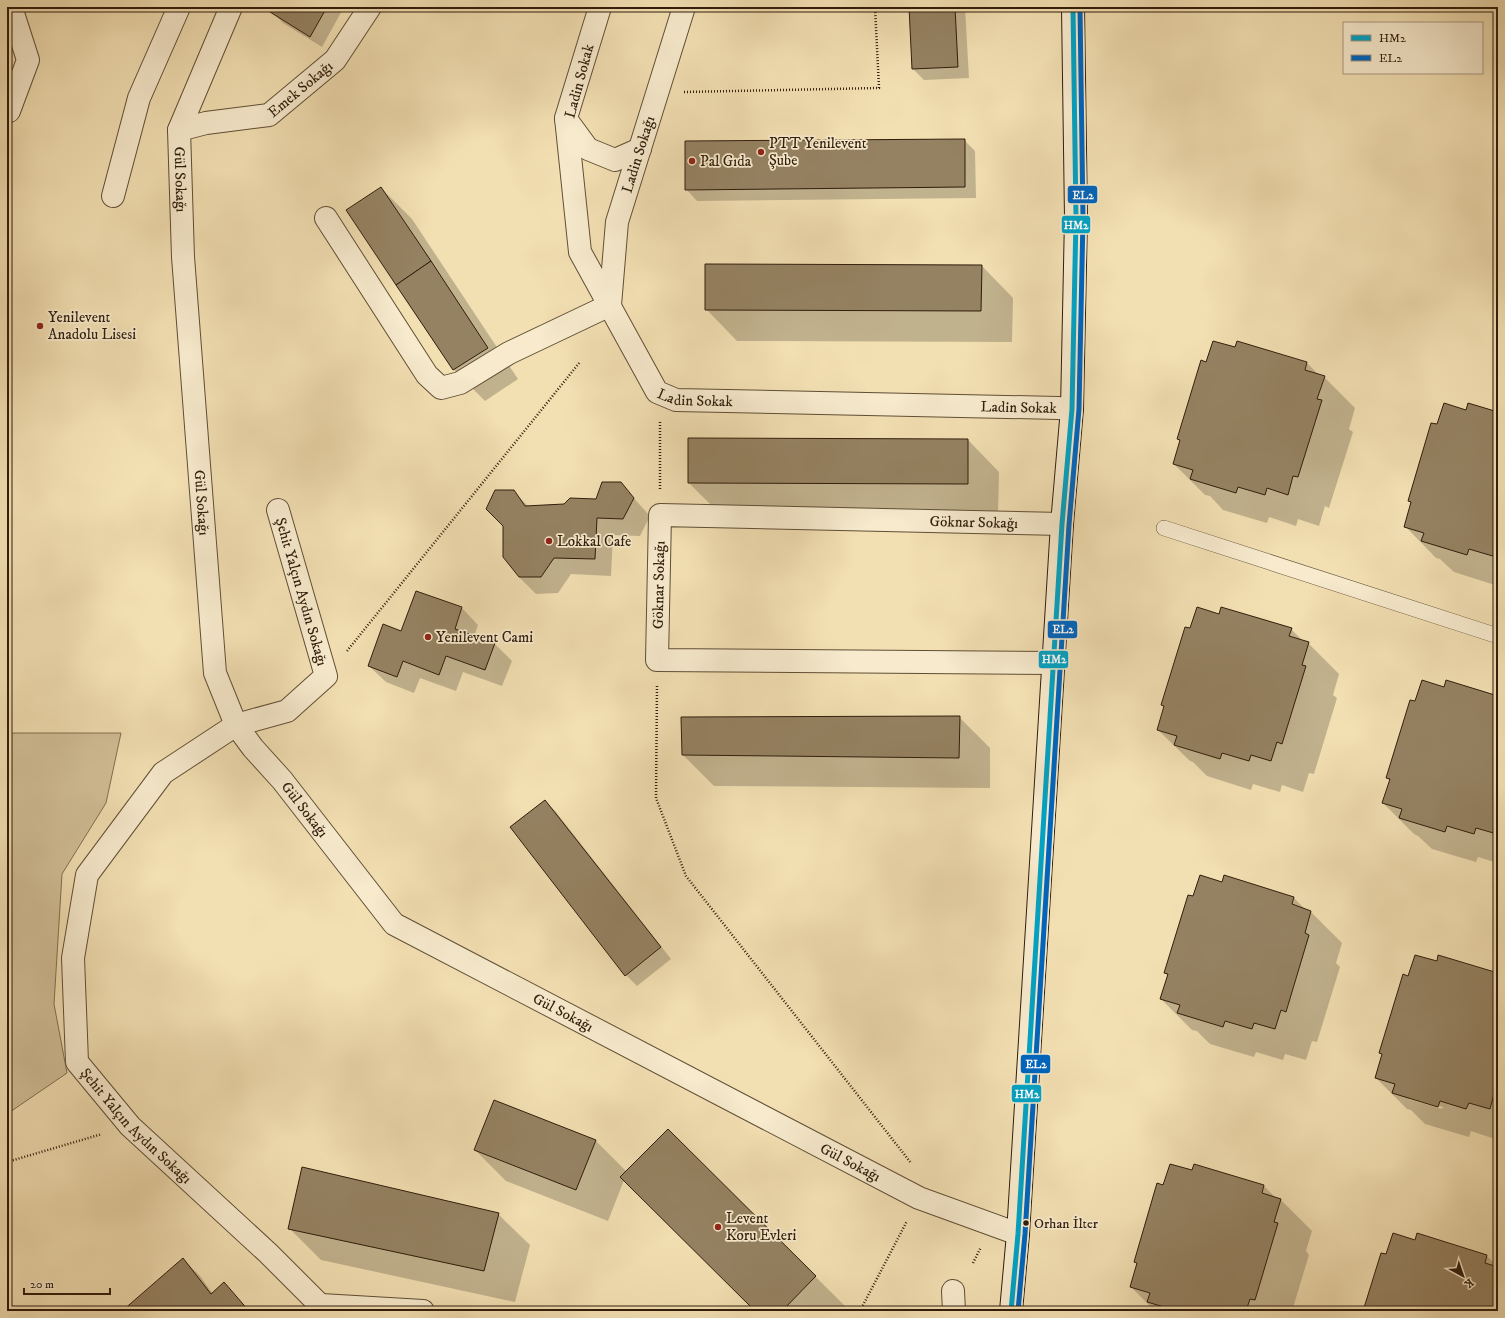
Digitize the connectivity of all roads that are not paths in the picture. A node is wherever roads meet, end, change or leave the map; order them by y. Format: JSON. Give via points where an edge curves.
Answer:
{"nodes":[{"id":1,"x":11,"y":7,"type":"edge"},
{"id":2,"x":179,"y":7,"type":"edge"},
{"id":3,"x":231,"y":7,"type":"edge"},
{"id":4,"x":370,"y":7,"type":"edge"},
{"id":5,"x":600,"y":7,"type":"edge"},
{"id":6,"x":684,"y":7,"type":"edge"},
{"id":7,"x":1073,"y":7,"type":"edge"},
{"id":8,"x":8,"y":111,"type":"edge"},
{"id":9,"x":566,"y":118,"type":"junction"},
{"id":10,"x":179,"y":130,"type":"junction"},
{"id":11,"x":640,"y":149,"type":"junction"},
{"id":12,"x":113,"y":196,"type":"dead end"},
{"id":13,"x":326,"y":218,"type":"dead end"},
{"id":14,"x":610,"y":305,"type":"junction"},
{"id":15,"x":1072,"y":409,"type":"junction"},
{"id":16,"x":278,"y":510,"type":"dead end"},
{"id":17,"x":1062,"y":524,"type":"junction"},
{"id":18,"x":1164,"y":528,"type":"dead end"},
{"id":19,"x":1498,"y":636,"type":"edge"},
{"id":20,"x":1054,"y":663,"type":"junction"},
{"id":21,"x":236,"y":725,"type":"junction"},
{"id":22,"x":1018,"y":1234,"type":"junction"},
{"id":23,"x":324,"y":1308,"type":"edge"},
{"id":24,"x":423,"y":1311,"type":"edge"},
{"id":25,"x":1011,"y":1311,"type":"edge"}],
"edges":[{"from":1,"to":8,"type":"street","via":[[28,60]]},
{"from":2,"to":12,"type":"street","via":[[139,98]]},
{"from":3,"to":10,"type":"street","name":"Gül Sokağı"},
{"from":4,"to":10,"type":"street","name":"Emek Sokağı","via":[[335,60],[269,115],[206,123]]},
{"from":5,"to":9,"type":"street","name":"Ladin Sokak"},
{"from":6,"to":11,"type":"street","name":"Ladin Sokağı"},
{"from":7,"to":15,"type":"street","via":[[1076,218]]},
{"from":9,"to":11,"type":"street","via":[[588,149],[615,160]]},
{"from":9,"to":14,"type":"street","name":"Ladin Sokak","via":[[580,252]]},
{"from":10,"to":21,"type":"street","name":"Gül Sokağı","via":[[183,257],[215,673]]},
{"from":11,"to":14,"type":"street","name":"Ladin Sokağı","via":[[616,222]]},
{"from":13,"to":14,"type":"street","via":[[427,375],[441,388],[460,383],[509,354]]},
{"from":14,"to":15,"type":"street","name":"Ladin Sokak","via":[[658,392],[676,400]]},
{"from":15,"to":17,"type":"street"},
{"from":16,"to":21,"type":"street","name":"Şehit Yalçın Aydın Sokağı","via":[[326,676],[286,711]]},
{"from":17,"to":20,"type":"street"},
{"from":17,"to":20,"type":"street","name":"Göknar Sokağı","via":[[660,515],[657,660]]},
{"from":18,"to":19,"type":"lane"},
{"from":20,"to":22,"type":"street"},
{"from":21,"to":22,"type":"street","name":"Gül Sokağı","via":[[394,924],[912,1194]]},
{"from":21,"to":23,"type":"street","name":"Şehit Yalçın Aydın Sokağı","via":[[163,773],[87,875],[73,958],[77,1062],[130,1126]]},
{"from":22,"to":25,"type":"street"},
{"from":23,"to":24,"type":"street"}]}
